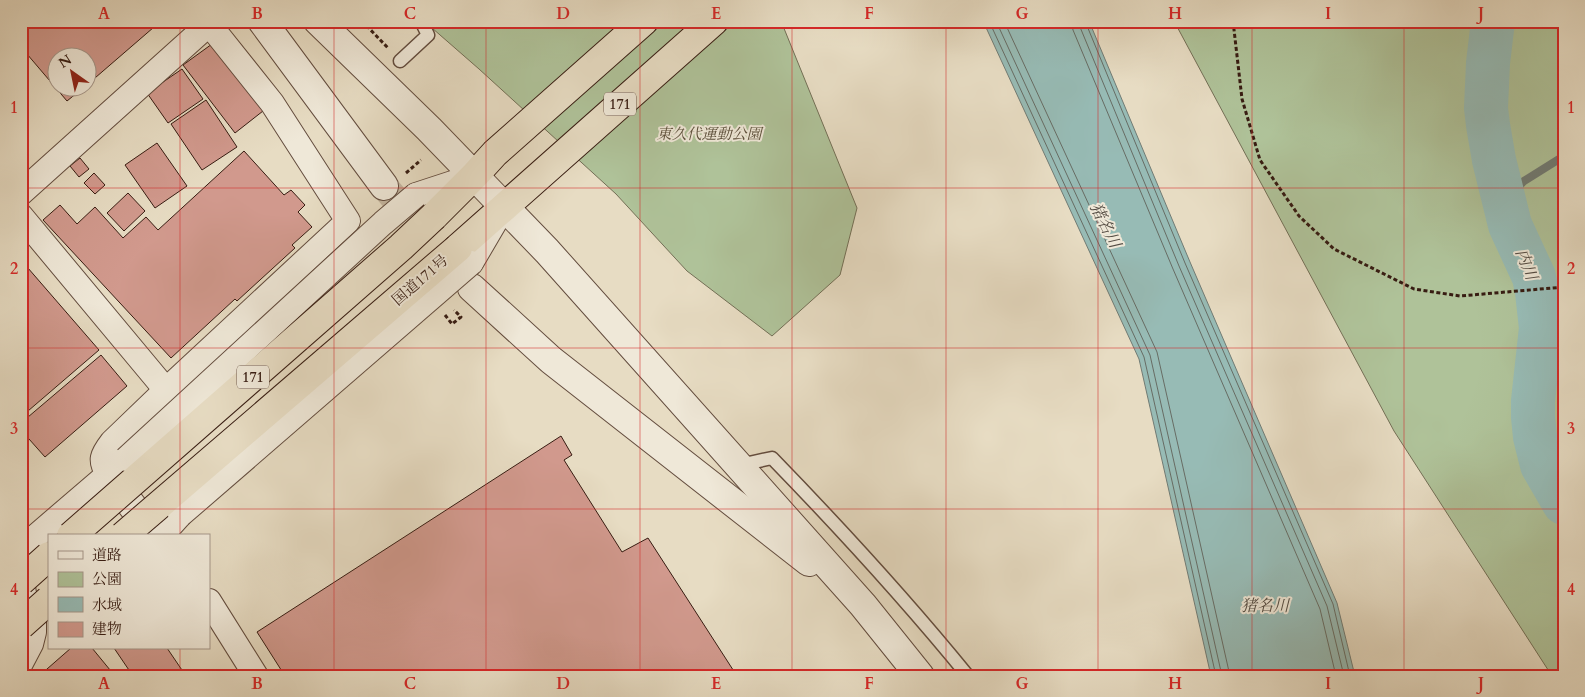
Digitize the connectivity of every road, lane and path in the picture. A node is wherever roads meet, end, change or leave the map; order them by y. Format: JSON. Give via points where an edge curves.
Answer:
{"nodes":[{"id":1,"x":262,"y":21,"type":"edge"},
{"id":2,"x":318,"y":21,"type":"edge"},
{"id":3,"x":421,"y":21,"type":"edge"},
{"id":4,"x":644,"y":21,"type":"edge"},
{"id":5,"x":714,"y":21,"type":"edge"},
{"id":6,"x":1233,"y":21,"type":"edge"},
{"id":7,"x":400,"y":61,"type":"dead end"},
{"id":8,"x":474,"y":176,"type":"junction"},
{"id":9,"x":384,"y":186,"type":"tunnel mouth"},
{"id":10,"x":21,"y":193,"type":"edge"},
{"id":11,"x":504,"y":207,"type":"junction"},
{"id":12,"x":21,"y":216,"type":"edge"},
{"id":13,"x":467,"y":266,"type":"junction"},
{"id":14,"x":1564,"y":287,"type":"edge"},
{"id":15,"x":454,"y":309,"type":"dead end"},
{"id":16,"x":443,"y":312,"type":"dead end"},
{"id":17,"x":166,"y":390,"type":"junction"},
{"id":18,"x":740,"y":465,"type":"junction"},
{"id":19,"x":117,"y":466,"type":"junction"},
{"id":20,"x":49,"y":534,"type":"edge"},
{"id":21,"x":73,"y":534,"type":"edge"},
{"id":22,"x":125,"y":534,"type":"edge"},
{"id":23,"x":154,"y":534,"type":"edge"},
{"id":24,"x":163,"y":534,"type":"edge"},
{"id":25,"x":48,"y":535,"type":"edge"},
{"id":26,"x":36,"y":547,"type":"edge"},
{"id":27,"x":21,"y":569,"type":"edge"},
{"id":28,"x":21,"y":581,"type":"edge"},
{"id":29,"x":48,"y":601,"type":"edge"},
{"id":30,"x":210,"y":602,"type":"edge"},
{"id":31,"x":863,"y":605,"type":"junction"},
{"id":32,"x":21,"y":625,"type":"edge"},
{"id":33,"x":48,"y":641,"type":"edge"},
{"id":34,"x":21,"y":663,"type":"edge"},
{"id":35,"x":256,"y":676,"type":"edge"},
{"id":36,"x":920,"y":676,"type":"edge"},
{"id":37,"x":968,"y":676,"type":"edge"}],
"edges":[{"from":1,"to":9,"type":"street"},
{"from":2,"to":8,"type":"street"},
{"from":3,"to":7,"type":"lane","via":[[428,36]]},
{"from":4,"to":8,"type":"highway","number":"171"},
{"from":5,"to":11,"type":"highway","name":"国道171号","number":"171"},
{"from":6,"to":14,"type":"path","via":[[1242,99],[1260,160],[1299,216],[1334,249],[1414,290],[1460,296]]},
{"from":8,"to":11,"type":"street"},
{"from":8,"to":19,"type":"street","bridge":true,"via":[[416,195]]},
{"from":8,"to":21,"type":"highway","number":"171","bridge":true,"via":[[401,247]]},
{"from":10,"to":17,"type":"street","via":[[209,24],[272,104],[348,221]]},
{"from":11,"to":13,"type":"highway","name":"国道171号","number":"171"},
{"from":11,"to":18,"type":"street"},
{"from":12,"to":17,"type":"street"},
{"from":13,"to":22,"type":"highway","name":"国道171号","number":"171","bridge":true},
{"from":13,"to":24,"type":"street","bridge":true,"via":[[180,515]]},
{"from":13,"to":31,"type":"street","via":[[551,360]]},
{"from":15,"to":16,"type":"path","via":[[460,317],[452,324]]},
{"from":17,"to":19,"type":"street","via":[[104,452],[104,467]]},
{"from":18,"to":31,"type":"street"},
{"from":18,"to":37,"type":"lane","via":[[772,458],[849,538]]},
{"from":19,"to":20,"type":"street"},
{"from":19,"to":23,"type":"street"},
{"from":25,"to":26,"type":"street"},
{"from":26,"to":27,"type":"street","via":[[24,554]]},
{"from":26,"to":28,"type":"highway","bridge":true},
{"from":27,"to":34,"type":"street","via":[[24,594],[34,617],[34,632]]},
{"from":29,"to":32,"type":"highway","bridge":true},
{"from":30,"to":35,"type":"street"},
{"from":31,"to":36,"type":"street"},
{"from":33,"to":34,"type":"street"}]}
